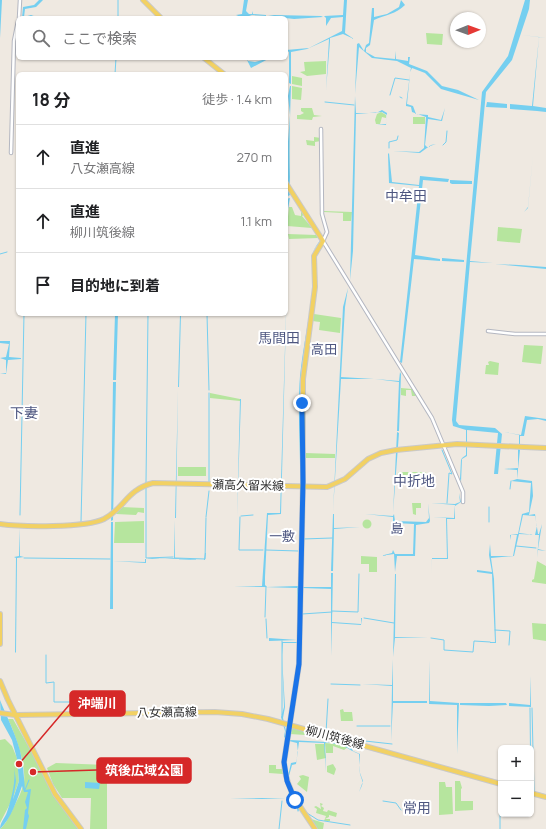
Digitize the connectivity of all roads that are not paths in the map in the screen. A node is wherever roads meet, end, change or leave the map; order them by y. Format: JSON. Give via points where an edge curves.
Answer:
{"nodes":[{"id":1,"x":20,"y":0,"type":"edge"},
{"id":2,"x":143,"y":0,"type":"edge"},
{"id":3,"x":19,"y":16,"type":"edge"},
{"id":4,"x":158,"y":16,"type":"edge"},
{"id":5,"x":16,"y":31,"type":"edge"},
{"id":6,"x":206,"y":60,"type":"edge"},
{"id":7,"x":222,"y":72,"type":"edge"},
{"id":8,"x":322,"y":129,"type":"dead end"},
{"id":9,"x":11,"y":153,"type":"dead end"},
{"id":10,"x":288,"y":186,"type":"edge"},
{"id":11,"x":323,"y":241,"type":"junction"},
{"id":12,"x":488,"y":331,"type":"dead end"},
{"id":13,"x":546,"y":334,"type":"edge"},
{"id":14,"x":443,"y":444,"type":"junction"},
{"id":15,"x":546,"y":448,"type":"edge"},
{"id":16,"x":301,"y":487,"type":"junction"},
{"id":17,"x":463,"y":502,"type":"dead end"},
{"id":18,"x":0,"y":524,"type":"edge"},
{"id":19,"x":0,"y":614,"type":"edge"},
{"id":20,"x":0,"y":644,"type":"edge"},
{"id":21,"x":0,"y":681,"type":"edge"},
{"id":22,"x":0,"y":713,"type":"edge"},
{"id":23,"x":15,"y":715,"type":"junction"},
{"id":24,"x":289,"y":725,"type":"junction"},
{"id":25,"x":498,"y":783,"type":"edge"},
{"id":26,"x":534,"y":794,"type":"edge"},
{"id":27,"x":546,"y":797,"type":"edge"},
{"id":28,"x":81,"y":829,"type":"edge"},
{"id":29,"x":315,"y":829,"type":"edge"}],
"edges":[{"from":1,"to":3,"type":"street"},
{"from":2,"to":4,"type":"main road"},
{"from":5,"to":9,"type":"street"},
{"from":6,"to":7,"type":"main road"},
{"from":8,"to":11,"type":"street","via":[[322,214],[327,232]]},
{"from":10,"to":11,"type":"main road"},
{"from":11,"to":14,"type":"street","via":[[425,406]]},
{"from":11,"to":16,"type":"main road","name":"柳川筑後線","via":[[314,256],[315,287],[303,379]]},
{"from":12,"to":13,"type":"street"},
{"from":14,"to":15,"type":"main road","name":"瀬高久留米線"},
{"from":14,"to":16,"type":"main road","name":"瀬高久留米線","via":[[381,453],[368,459],[335,485]]},
{"from":14,"to":17,"type":"street","via":[[464,492]]},
{"from":16,"to":18,"type":"main road","name":"瀬高久留米線","via":[[153,483],[140,487],[128,495],[104,519],[89,524]]},
{"from":16,"to":24,"type":"main road","name":"柳川筑後線","via":[[299,664]]},
{"from":19,"to":20,"type":"main road"},
{"from":21,"to":23,"type":"main road"},
{"from":22,"to":23,"type":"main road","name":"八女瀬高線"},
{"from":23,"to":24,"type":"main road","name":"八女瀬高線","via":[[215,712],[252,716]]},
{"from":23,"to":28,"type":"main road","via":[[55,794]]},
{"from":24,"to":25,"type":"main road","name":"柳川筑後線"},
{"from":24,"to":29,"type":"main road","via":[[284,762],[287,781],[295,800]]},
{"from":26,"to":27,"type":"main road"}]}
